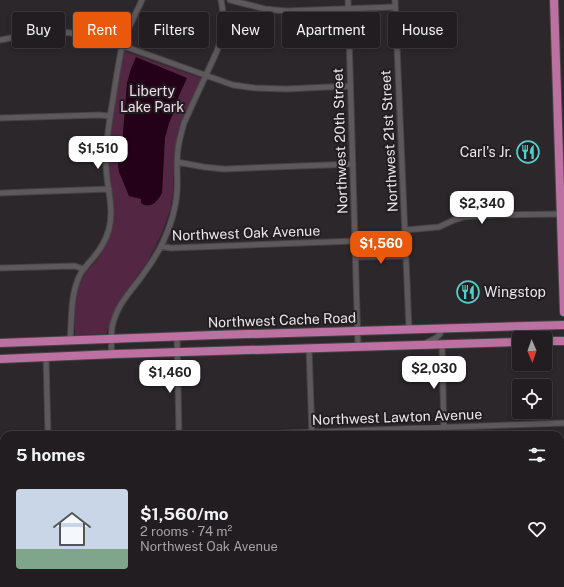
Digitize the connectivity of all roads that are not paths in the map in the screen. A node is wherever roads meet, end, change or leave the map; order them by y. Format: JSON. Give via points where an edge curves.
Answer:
{"nodes":[{"id":1,"x":142,"y":0,"type":"edge"},
{"id":2,"x":221,"y":0,"type":"edge"},
{"id":3,"x":230,"y":0,"type":"edge"},
{"id":4,"x":348,"y":0,"type":"edge"},
{"id":5,"x":395,"y":0,"type":"edge"},
{"id":6,"x":554,"y":0,"type":"edge"},
{"id":7,"x":395,"y":7,"type":"junction"},
{"id":8,"x":348,"y":9,"type":"junction"},
{"id":9,"x":131,"y":23,"type":"edge"},
{"id":10,"x":73,"y":34,"type":"edge"},
{"id":11,"x":0,"y":40,"type":"edge"},
{"id":12,"x":122,"y":48,"type":"edge"},
{"id":13,"x":128,"y":48,"type":"edge"},
{"id":14,"x":206,"y":76,"type":"junction"},
{"id":15,"x":350,"y":86,"type":"junction"},
{"id":16,"x":110,"y":116,"type":"junction"},
{"id":17,"x":0,"y":118,"type":"edge"},
{"id":18,"x":561,"y":129,"type":"edge"},
{"id":19,"x":177,"y":162,"type":"junction"},
{"id":20,"x":353,"y":164,"type":"junction"},
{"id":21,"x":109,"y":189,"type":"junction"},
{"id":22,"x":0,"y":194,"type":"edge"},
{"id":23,"x":562,"y":214,"type":"edge"},
{"id":24,"x":405,"y":230,"type":"junction"},
{"id":25,"x":355,"y":241,"type":"junction"},
{"id":26,"x":161,"y":246,"type":"junction"},
{"id":27,"x":406,"y":256,"type":"junction"},
{"id":28,"x":356,"y":258,"type":"junction"},
{"id":29,"x":0,"y":268,"type":"edge"},
{"id":30,"x":84,"y":269,"type":"junction"},
{"id":31,"x":564,"y":312,"type":"edge"},
{"id":32,"x":564,"y":325,"type":"edge"},
{"id":33,"x":441,"y":328,"type":"junction"},
{"id":34,"x":409,"y":329,"type":"junction"},
{"id":35,"x":358,"y":330,"type":"junction"},
{"id":36,"x":176,"y":336,"type":"junction"},
{"id":37,"x":111,"y":338,"type":"junction"},
{"id":38,"x":70,"y":340,"type":"junction"},
{"id":39,"x":552,"y":341,"type":"edge"},
{"id":40,"x":564,"y":341,"type":"edge"},
{"id":41,"x":512,"y":342,"type":"edge"},
{"id":42,"x":0,"y":343,"type":"edge"},
{"id":43,"x":442,"y":344,"type":"junction"},
{"id":44,"x":423,"y":345,"type":"junction"},
{"id":45,"x":358,"y":346,"type":"junction"},
{"id":46,"x":309,"y":348,"type":"junction"},
{"id":47,"x":177,"y":352,"type":"junction"},
{"id":48,"x":112,"y":354,"type":"junction"},
{"id":49,"x":46,"y":357,"type":"junction"},
{"id":50,"x":0,"y":359,"type":"edge"},
{"id":51,"x":564,"y":423,"type":"edge"},
{"id":52,"x":443,"y":427,"type":"junction"},
{"id":53,"x":48,"y":431,"type":"edge"},
{"id":54,"x":179,"y":431,"type":"edge"},
{"id":55,"x":312,"y":431,"type":"edge"},
{"id":56,"x":368,"y":431,"type":"edge"},
{"id":57,"x":444,"y":431,"type":"edge"}],
"edges":[{"from":1,"to":9,"type":"street"},
{"from":2,"to":14,"type":"street","via":[[221,40]]},
{"from":3,"to":8,"type":"street","via":[[265,9],[286,11]]},
{"from":4,"to":8,"type":"street","name":"Northwest 20th Street"},
{"from":5,"to":7,"type":"street","name":"Northwest 21st Street"},
{"from":6,"to":18,"type":"main road"},
{"from":7,"to":8,"type":"street"},
{"from":7,"to":24,"type":"street","name":"Northwest 21st Street"},
{"from":8,"to":15,"type":"street","name":"Northwest 20th Street"},
{"from":10,"to":11,"type":"street","via":[[36,33]]},
{"from":12,"to":16,"type":"street"},
{"from":13,"to":14,"type":"street"},
{"from":14,"to":15,"type":"street","via":[[233,85],[255,88]]},
{"from":14,"to":19,"type":"street","via":[[184,123]]},
{"from":15,"to":20,"type":"street","name":"Northwest 20th Street"},
{"from":16,"to":17,"type":"street"},
{"from":16,"to":21,"type":"street","via":[[106,156]]},
{"from":18,"to":23,"type":"main road"},
{"from":19,"to":20,"type":"street","via":[[224,169]]},
{"from":19,"to":26,"type":"street","via":[[177,193],[171,221]]},
{"from":20,"to":25,"type":"street","name":"Northwest 20th Street"},
{"from":21,"to":22,"type":"street"},
{"from":21,"to":30,"type":"street","via":[[109,228],[100,249]]},
{"from":23,"to":24,"type":"street","via":[[464,218],[439,227]]},
{"from":23,"to":31,"type":"main road"},
{"from":24,"to":27,"type":"street","name":"Northwest 21st Street"},
{"from":25,"to":26,"type":"street","name":"Northwest Oak Avenue","via":[[171,248]]},
{"from":25,"to":28,"type":"street","name":"Northwest 20th Street"},
{"from":26,"to":37,"type":"street","via":[[121,304]]},
{"from":27,"to":28,"type":"street"},
{"from":27,"to":34,"type":"street","name":"Northwest 21st Street"},
{"from":28,"to":35,"type":"street","name":"Northwest 20th Street"},
{"from":29,"to":30,"type":"street","via":[[75,266]]},
{"from":30,"to":38,"type":"street","via":[[75,287]]},
{"from":32,"to":33,"type":"main road","name":"Northwest Cache Road"},
{"from":33,"to":34,"type":"main road","name":"Northwest Cache Road"},
{"from":33,"to":44,"type":"street","via":[[436,338]]},
{"from":34,"to":35,"type":"main road","name":"Northwest Cache Road"},
{"from":35,"to":36,"type":"main road","name":"Northwest Cache Road"},
{"from":35,"to":45,"type":"street","name":"Northwest 20th Street"},
{"from":36,"to":37,"type":"main road","name":"Northwest Cache Road"},
{"from":36,"to":47,"type":"street"},
{"from":37,"to":38,"type":"main road","name":"Northwest Cache Road"},
{"from":37,"to":48,"type":"street"},
{"from":38,"to":42,"type":"main road","name":"Northwest Cache Road"},
{"from":39,"to":40,"type":"main road"},
{"from":41,"to":43,"type":"main road","name":"Northwest Cache Road"},
{"from":43,"to":44,"type":"main road","name":"Northwest Cache Road"},
{"from":43,"to":52,"type":"street"},
{"from":44,"to":45,"type":"main road","name":"Northwest Cache Road"},
{"from":45,"to":46,"type":"main road","name":"Northwest Cache Road"},
{"from":46,"to":47,"type":"main road","name":"Northwest Cache Road"},
{"from":46,"to":55,"type":"street"},
{"from":47,"to":48,"type":"main road","name":"Northwest Cache Road"},
{"from":47,"to":54,"type":"street"},
{"from":48,"to":49,"type":"main road","name":"Northwest Cache Road"},
{"from":49,"to":50,"type":"main road","name":"Northwest Cache Road"},
{"from":49,"to":53,"type":"street"},
{"from":51,"to":52,"type":"street","name":"Northwest Lawton Avenue"},
{"from":52,"to":56,"type":"street","name":"Northwest Lawton Avenue"},
{"from":52,"to":57,"type":"street"}]}
